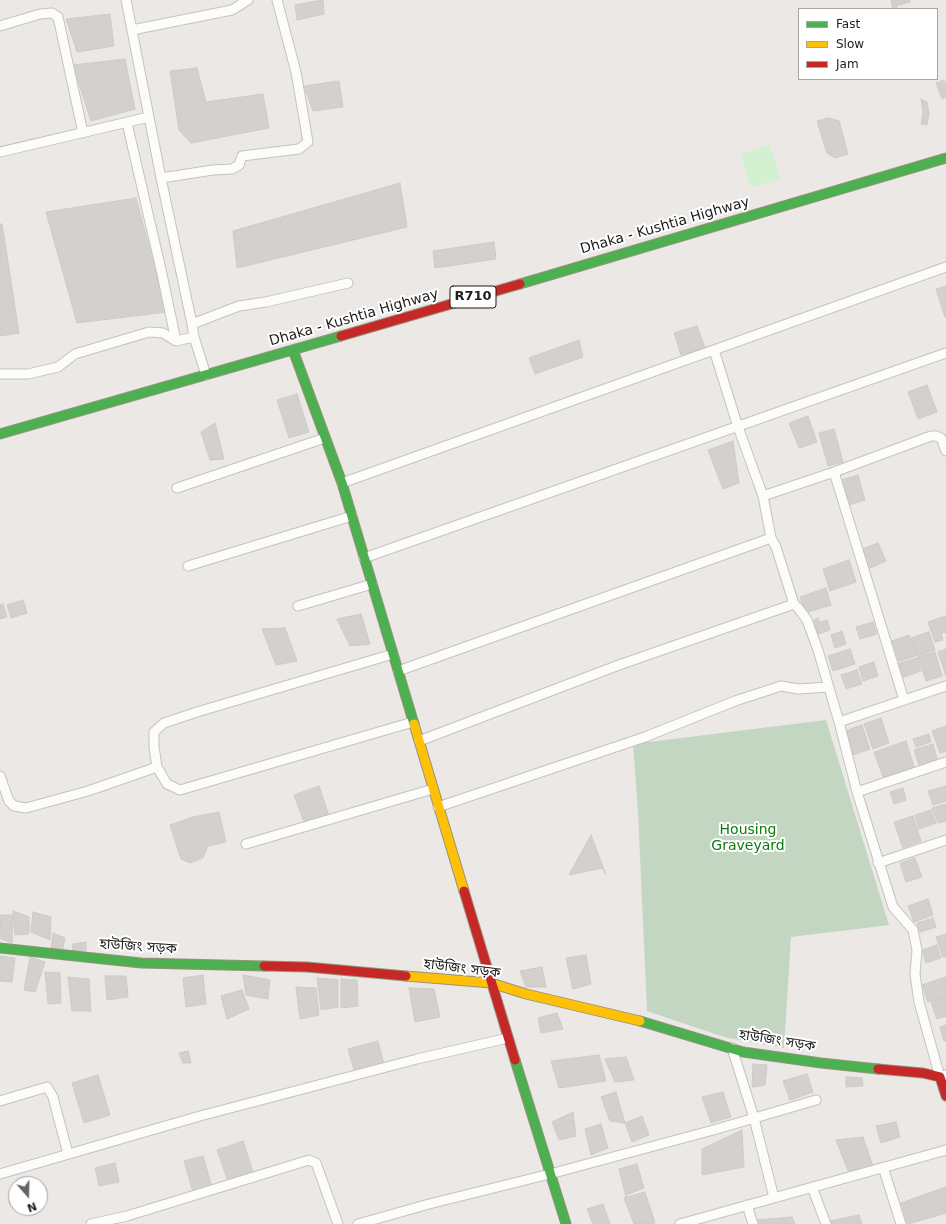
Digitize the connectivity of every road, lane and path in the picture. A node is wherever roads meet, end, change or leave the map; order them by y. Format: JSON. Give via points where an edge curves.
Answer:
{"nodes":[{"id":1,"x":126,"y":0,"type":"edge"},
{"id":2,"x":248,"y":0,"type":"edge"},
{"id":3,"x":277,"y":0,"type":"edge"},
{"id":4,"x":0,"y":26,"type":"edge"},
{"id":5,"x":132,"y":30,"type":"junction"},
{"id":6,"x":149,"y":117,"type":"junction"},
{"id":7,"x":127,"y":122,"type":"junction"},
{"id":8,"x":83,"y":133,"type":"junction"},
{"id":9,"x":0,"y":152,"type":"edge"},
{"id":10,"x":946,"y":158,"type":"edge"},
{"id":11,"x":161,"y":178,"type":"junction"},
{"id":12,"x":946,"y":267,"type":"edge"},
{"id":13,"x":348,"y":283,"type":"dead end"},
{"id":14,"x":192,"y":324,"type":"junction"},
{"id":15,"x":194,"y":337,"type":"junction"},
{"id":16,"x":176,"y":341,"type":"junction"},
{"id":17,"x":293,"y":350,"type":"junction"},
{"id":18,"x":714,"y":350,"type":"junction"},
{"id":19,"x":946,"y":353,"type":"edge"},
{"id":20,"x":0,"y":374,"type":"edge"},
{"id":21,"x":206,"y":375,"type":"junction"},
{"id":22,"x":738,"y":427,"type":"junction"},
{"id":23,"x":0,"y":434,"type":"edge"},
{"id":24,"x":325,"y":438,"type":"junction"},
{"id":25,"x":946,"y":451,"type":"edge"},
{"id":26,"x":834,"y":472,"type":"junction"},
{"id":27,"x":342,"y":483,"type":"junction"},
{"id":28,"x":177,"y":488,"type":"dead end"},
{"id":29,"x":762,"y":496,"type":"junction"},
{"id":30,"x":352,"y":516,"type":"junction"},
{"id":31,"x":771,"y":538,"type":"junction"},
{"id":32,"x":364,"y":558,"type":"junction"},
{"id":33,"x":188,"y":566,"type":"dead end"},
{"id":34,"x":372,"y":584,"type":"junction"},
{"id":35,"x":794,"y":604,"type":"junction"},
{"id":36,"x":298,"y":606,"type":"dead end"},
{"id":37,"x":393,"y":654,"type":"junction"},
{"id":38,"x":398,"y":671,"type":"junction"},
{"id":39,"x":946,"y":686,"type":"edge"},
{"id":40,"x":828,"y":687,"type":"junction"},
{"id":41,"x":904,"y":700,"type":"junction"},
{"id":42,"x":413,"y":722,"type":"junction"},
{"id":43,"x":839,"y":722,"type":"junction"},
{"id":44,"x":419,"y":741,"type":"junction"},
{"id":45,"x":946,"y":762,"type":"edge"},
{"id":46,"x":157,"y":767,"type":"junction"},
{"id":47,"x":0,"y":776,"type":"edge"},
{"id":48,"x":433,"y":789,"type":"junction"},
{"id":49,"x":857,"y":792,"type":"junction"},
{"id":50,"x":438,"y":807,"type":"junction"},
{"id":51,"x":946,"y":840,"type":"edge"},
{"id":52,"x":246,"y":844,"type":"dead end"},
{"id":53,"x":878,"y":863,"type":"junction"},
{"id":54,"x":0,"y":948,"type":"edge"},
{"id":55,"x":491,"y":984,"type":"junction"},
{"id":56,"x":508,"y":1038,"type":"junction"},
{"id":57,"x":732,"y":1048,"type":"junction"},
{"id":58,"x":943,"y":1076,"type":"edge"},
{"id":59,"x":946,"y":1096,"type":"edge"},
{"id":60,"x":816,"y":1100,"type":"dead end"},
{"id":61,"x":0,"y":1101,"type":"edge"},
{"id":62,"x":754,"y":1118,"type":"junction"},
{"id":63,"x":946,"y":1150,"type":"edge"},
{"id":64,"x":68,"y":1154,"type":"junction"},
{"id":65,"x":883,"y":1167,"type":"junction"},
{"id":66,"x":0,"y":1174,"type":"edge"},
{"id":67,"x":550,"y":1174,"type":"junction"},
{"id":68,"x":812,"y":1187,"type":"junction"},
{"id":69,"x":774,"y":1198,"type":"junction"},
{"id":70,"x":747,"y":1205,"type":"junction"},
{"id":71,"x":91,"y":1224,"type":"edge"},
{"id":72,"x":338,"y":1224,"type":"edge"},
{"id":73,"x":358,"y":1224,"type":"edge"},
{"id":74,"x":566,"y":1224,"type":"edge"},
{"id":75,"x":680,"y":1224,"type":"edge"},
{"id":76,"x":753,"y":1224,"type":"edge"},
{"id":77,"x":826,"y":1224,"type":"edge"},
{"id":78,"x":901,"y":1224,"type":"edge"}],
"edges":[{"from":1,"to":5,"type":"street"},
{"from":2,"to":5,"type":"street","via":[[232,10]]},
{"from":3,"to":11,"type":"street","via":[[296,72],[308,142],[299,149],[242,156],[239,165],[232,169]]},
{"from":4,"to":8,"type":"street","via":[[40,14],[52,13],[58,17]]},
{"from":5,"to":6,"type":"street"},
{"from":6,"to":7,"type":"street"},
{"from":6,"to":11,"type":"street"},
{"from":7,"to":8,"type":"street"},
{"from":7,"to":16,"type":"street"},
{"from":8,"to":9,"type":"street"},
{"from":10,"to":17,"type":"street","name":"Dhaka - Kushtia Highway","number":"R710"},
{"from":11,"to":14,"type":"street"},
{"from":12,"to":18,"type":"street"},
{"from":13,"to":14,"type":"street","via":[[239,306]]},
{"from":14,"to":15,"type":"street"},
{"from":15,"to":16,"type":"street"},
{"from":15,"to":21,"type":"street"},
{"from":16,"to":20,"type":"street","via":[[163,333],[149,332],[75,354],[58,366],[28,374]]},
{"from":17,"to":21,"type":"street","name":"Dhaka - Kushtia Highway","number":"R710"},
{"from":17,"to":24,"type":"street"},
{"from":18,"to":22,"type":"street"},
{"from":18,"to":27,"type":"street"},
{"from":19,"to":22,"type":"street"},
{"from":21,"to":23,"type":"street","name":"Dhaka - Kushtia Highway","number":"R710"},
{"from":22,"to":29,"type":"street"},
{"from":22,"to":32,"type":"street"},
{"from":24,"to":27,"type":"street"},
{"from":24,"to":28,"type":"street"},
{"from":25,"to":26,"type":"street","via":[[941,438],[930,436]]},
{"from":26,"to":29,"type":"street"},
{"from":26,"to":41,"type":"street"},
{"from":27,"to":30,"type":"street"},
{"from":29,"to":31,"type":"street"},
{"from":30,"to":32,"type":"street"},
{"from":30,"to":33,"type":"street"},
{"from":31,"to":35,"type":"street"},
{"from":31,"to":38,"type":"street"},
{"from":32,"to":34,"type":"street"},
{"from":34,"to":36,"type":"street"},
{"from":34,"to":37,"type":"street"},
{"from":35,"to":40,"type":"street","via":[[807,620]]},
{"from":35,"to":44,"type":"street","via":[[619,665]]},
{"from":37,"to":38,"type":"street"},
{"from":37,"to":46,"type":"street","via":[[164,723],[154,732]]},
{"from":38,"to":42,"type":"street"},
{"from":39,"to":41,"type":"street"},
{"from":40,"to":43,"type":"street"},
{"from":40,"to":50,"type":"street","via":[[798,689],[781,686],[735,701],[645,737]]},
{"from":41,"to":43,"type":"street"},
{"from":42,"to":44,"type":"street"},
{"from":42,"to":46,"type":"street","via":[[180,790],[166,784]]},
{"from":43,"to":49,"type":"street"},
{"from":44,"to":48,"type":"street"},
{"from":45,"to":49,"type":"street"},
{"from":46,"to":47,"type":"street","via":[[88,791],[26,808],[14,806],[9,801]]},
{"from":48,"to":50,"type":"street"},
{"from":48,"to":52,"type":"street"},
{"from":49,"to":53,"type":"street"},
{"from":50,"to":55,"type":"street"},
{"from":51,"to":53,"type":"street"},
{"from":53,"to":58,"type":"street","via":[[893,907],[913,930],[917,950],[915,974],[919,1002]]},
{"from":54,"to":55,"type":"street","name":"হাউজিং সড়ক","via":[[141,963],[307,968]]},
{"from":55,"to":56,"type":"street"},
{"from":55,"to":57,"type":"street","name":"হাউজিং সড়ক","via":[[646,1022]]},
{"from":56,"to":64,"type":"street","via":[[207,1114]]},
{"from":56,"to":67,"type":"street"},
{"from":57,"to":58,"type":"street","name":"হাউজিং সড়ক","via":[[743,1052],[821,1063]]},
{"from":57,"to":62,"type":"street"},
{"from":58,"to":59,"type":"street"},
{"from":60,"to":62,"type":"street"},
{"from":61,"to":64,"type":"street","via":[[47,1087],[53,1097]]},
{"from":62,"to":67,"type":"street"},
{"from":62,"to":69,"type":"street"},
{"from":63,"to":65,"type":"street"},
{"from":64,"to":66,"type":"street"},
{"from":65,"to":68,"type":"street"},
{"from":65,"to":78,"type":"street"},
{"from":67,"to":73,"type":"street"},
{"from":67,"to":74,"type":"street"},
{"from":68,"to":69,"type":"street"},
{"from":68,"to":77,"type":"street"},
{"from":69,"to":70,"type":"street"},
{"from":70,"to":75,"type":"street"},
{"from":70,"to":76,"type":"street"},
{"from":71,"to":72,"type":"street","via":[[127,1216],[309,1160],[316,1164]]}]}
